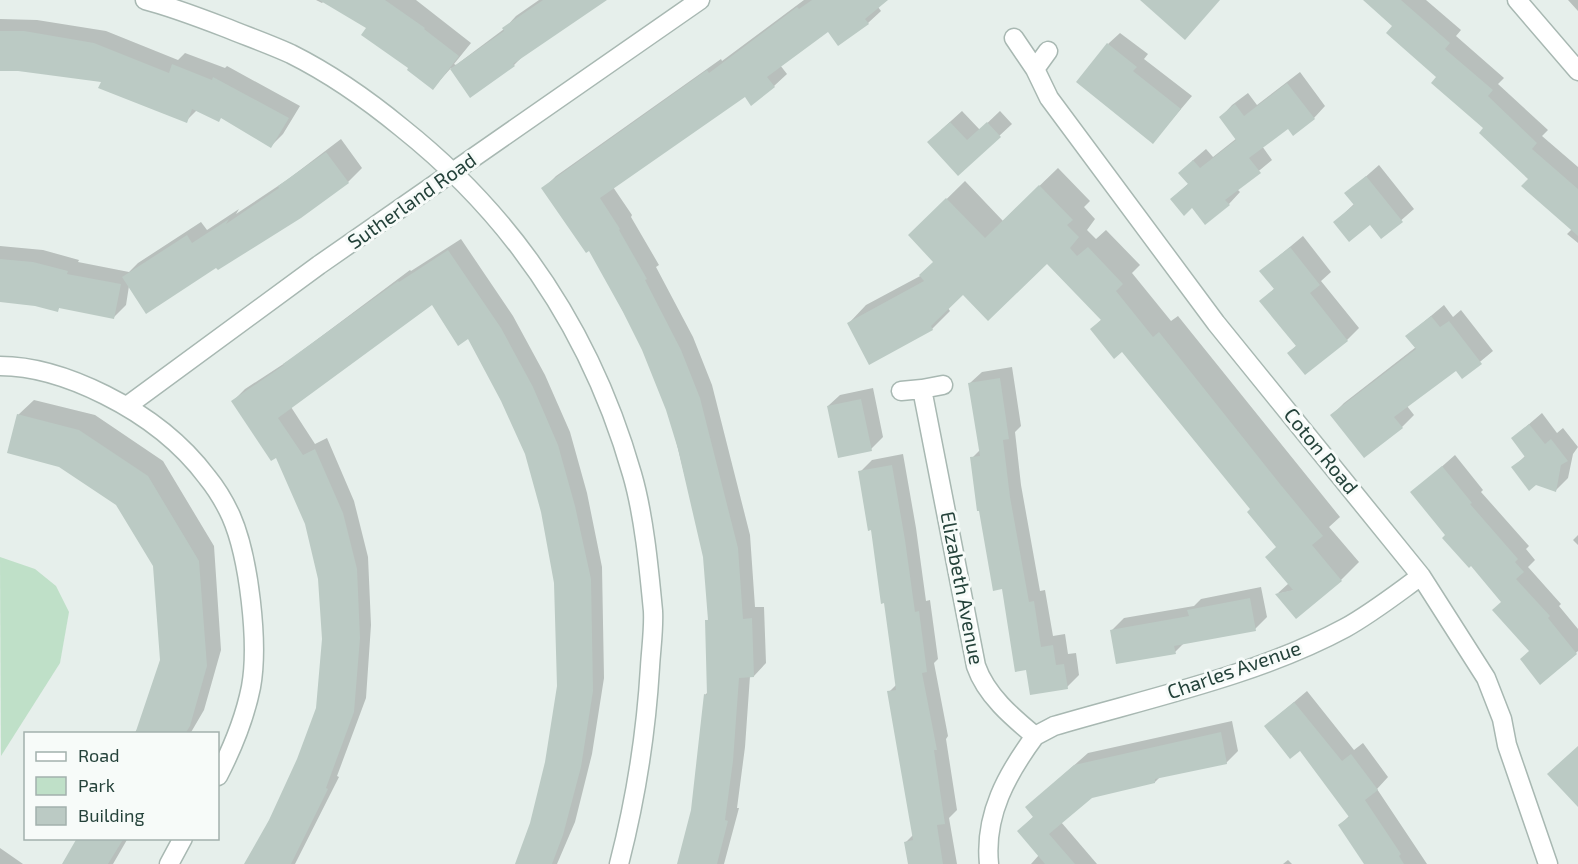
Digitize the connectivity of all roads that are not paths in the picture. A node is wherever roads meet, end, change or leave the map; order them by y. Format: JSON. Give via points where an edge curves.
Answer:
{"nodes":[{"id":1,"x":145,"y":0,"type":"edge"},
{"id":2,"x":700,"y":0,"type":"edge"},
{"id":3,"x":1517,"y":0,"type":"edge"},
{"id":4,"x":1014,"y":38,"type":"dead end"},
{"id":5,"x":1048,"y":51,"type":"dead end"},
{"id":6,"x":1035,"y":69,"type":"junction"},
{"id":7,"x":1578,"y":71,"type":"edge"},
{"id":8,"x":454,"y":172,"type":"junction"},
{"id":9,"x":0,"y":366,"type":"edge"},
{"id":10,"x":943,"y":385,"type":"dead end"},
{"id":11,"x":922,"y":389,"type":"junction"},
{"id":12,"x":901,"y":391,"type":"dead end"},
{"id":13,"x":127,"y":406,"type":"junction"},
{"id":14,"x":1421,"y":576,"type":"junction"},
{"id":15,"x":1035,"y":736,"type":"junction"},
{"id":16,"x":219,"y":775,"type":"edge"},
{"id":17,"x":182,"y":840,"type":"edge"},
{"id":18,"x":169,"y":864,"type":"edge"},
{"id":19,"x":619,"y":864,"type":"edge"},
{"id":20,"x":989,"y":864,"type":"edge"},
{"id":21,"x":1548,"y":864,"type":"edge"}],
"edges":[{"from":1,"to":8,"type":"street","via":[[291,54],[372,104]]},
{"from":2,"to":8,"type":"street","name":"Sutherland Road"},
{"from":3,"to":7,"type":"street"},
{"from":4,"to":6,"type":"street","name":"Coton Road"},
{"from":5,"to":6,"type":"street"},
{"from":6,"to":14,"type":"street","name":"Coton Road","via":[[1049,98],[1216,323]]},
{"from":8,"to":13,"type":"street","name":"Sutherland Road"},
{"from":8,"to":19,"type":"street","via":[[488,206],[558,302],[595,371],[633,476],[653,614],[647,724]]},
{"from":9,"to":13,"type":"street","via":[[43,372],[91,388]]},
{"from":10,"to":11,"type":"street"},
{"from":11,"to":12,"type":"street"},
{"from":11,"to":15,"type":"street","name":"Elizabeth Avenue","via":[[976,666],[980,678],[1009,714]]},
{"from":13,"to":16,"type":"street","via":[[155,424],[209,478],[231,516],[248,578],[254,660],[251,688]]},
{"from":14,"to":15,"type":"street","name":"Charles Avenue","via":[[1345,628],[1289,654],[1054,726]]},
{"from":14,"to":21,"type":"street","name":"Coton Road","via":[[1486,678]]},
{"from":15,"to":20,"type":"street","via":[[1002,787],[990,825]]},
{"from":17,"to":18,"type":"street"}]}
